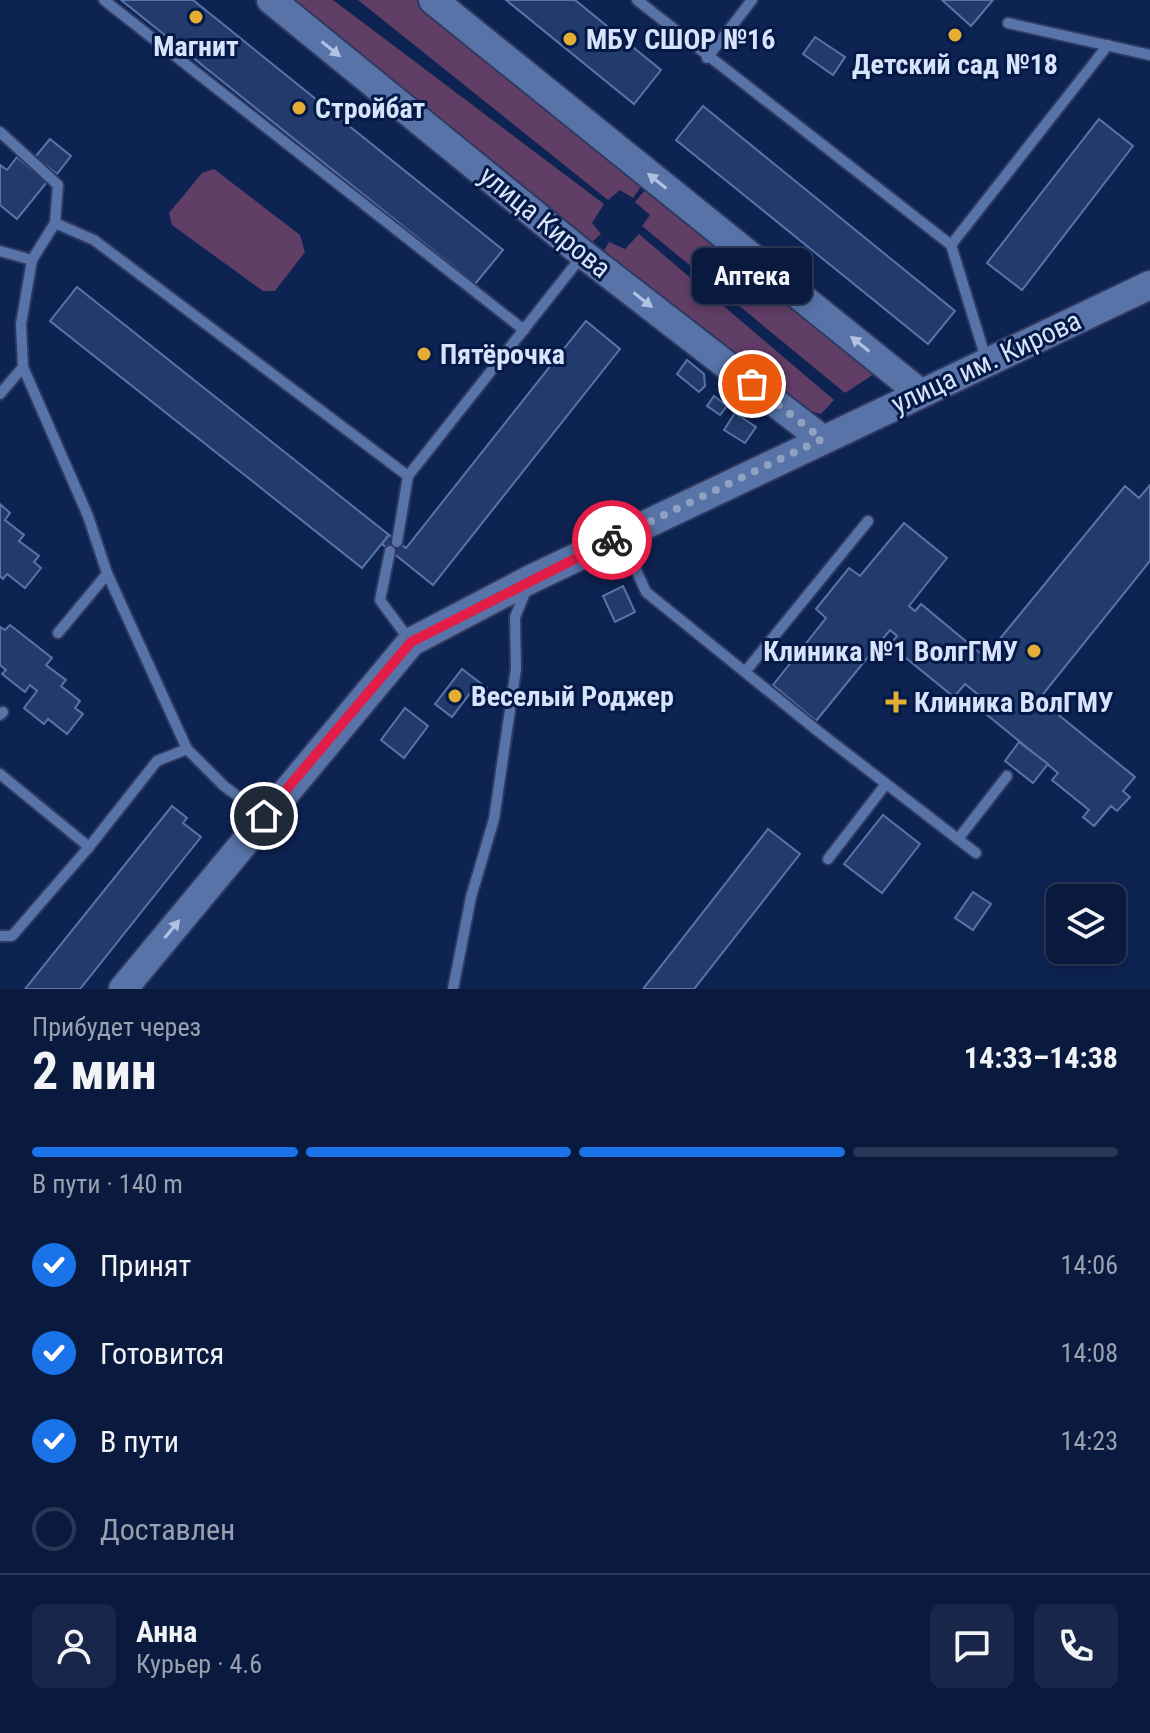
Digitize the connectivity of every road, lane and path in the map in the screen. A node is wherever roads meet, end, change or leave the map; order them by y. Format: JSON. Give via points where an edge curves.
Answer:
{"nodes":[{"id":1,"x":104,"y":0,"type":"edge"},
{"id":2,"x":271,"y":0,"type":"edge"},
{"id":3,"x":433,"y":0,"type":"edge"},
{"id":4,"x":637,"y":0,"type":"edge"},
{"id":5,"x":752,"y":0,"type":"edge"},
{"id":6,"x":1008,"y":23,"type":"dead end"},
{"id":7,"x":1108,"y":45,"type":"junction"},
{"id":8,"x":1150,"y":55,"type":"edge"},
{"id":9,"x":707,"y":58,"type":"junction"},
{"id":10,"x":0,"y":132,"type":"edge"},
{"id":11,"x":55,"y":223,"type":"junction"},
{"id":12,"x":951,"y":245,"type":"junction"},
{"id":13,"x":0,"y":251,"type":"edge"},
{"id":14,"x":583,"y":254,"type":"junction"},
{"id":15,"x":32,"y":260,"type":"junction"},
{"id":16,"x":1150,"y":285,"type":"edge"},
{"id":17,"x":524,"y":330,"type":"junction"},
{"id":18,"x":986,"y":362,"type":"junction"},
{"id":19,"x":23,"y":367,"type":"junction"},
{"id":20,"x":920,"y":393,"type":"junction"},
{"id":21,"x":0,"y":394,"type":"edge"},
{"id":22,"x":822,"y":439,"type":"junction"},
{"id":23,"x":408,"y":476,"type":"junction"},
{"id":24,"x":868,"y":521,"type":"dead end"},
{"id":25,"x":621,"y":536,"type":"junction"},
{"id":26,"x":107,"y":574,"type":"junction"},
{"id":27,"x":531,"y":579,"type":"junction"},
{"id":28,"x":58,"y":633,"type":"dead end"},
{"id":29,"x":411,"y":642,"type":"junction"},
{"id":30,"x":745,"y":672,"type":"junction"},
{"id":31,"x":187,"y":749,"type":"junction"},
{"id":32,"x":0,"y":774,"type":"edge"},
{"id":33,"x":1007,"y":776,"type":"dead end"},
{"id":34,"x":886,"y":784,"type":"junction"},
{"id":35,"x":264,"y":816,"type":"junction"},
{"id":36,"x":958,"y":839,"type":"junction"},
{"id":37,"x":89,"y":847,"type":"junction"},
{"id":38,"x":976,"y":853,"type":"dead end"},
{"id":39,"x":828,"y":859,"type":"dead end"},
{"id":40,"x":0,"y":936,"type":"edge"},
{"id":41,"x":123,"y":989,"type":"edge"},
{"id":42,"x":453,"y":989,"type":"edge"}],
"edges":[{"from":1,"to":17,"type":"lane"},
{"from":2,"to":14,"type":"main road","name":"улица Кирова","one_way":true},
{"from":20,"to":3,"type":"main road","one_way":true},
{"from":4,"to":9,"type":"lane"},
{"from":5,"to":9,"type":"lane"},
{"from":6,"to":7,"type":"lane"},
{"from":7,"to":8,"type":"lane"},
{"from":7,"to":12,"type":"lane"},
{"from":9,"to":12,"type":"lane"},
{"from":10,"to":11,"type":"lane","via":[[58,185]]},
{"from":11,"to":15,"type":"lane"},
{"from":11,"to":23,"type":"lane","via":[[94,240]]},
{"from":12,"to":18,"type":"lane"},
{"from":13,"to":15,"type":"lane"},
{"from":14,"to":17,"type":"lane"},
{"from":14,"to":22,"type":"main road","name":"улица Кирова","one_way":true},
{"from":15,"to":19,"type":"lane","via":[[21,324]]},
{"from":16,"to":18,"type":"main road","name":"улица им. Кирова"},
{"from":17,"to":23,"type":"lane"},
{"from":18,"to":20,"type":"main road","name":"улица им. Кирова"},
{"from":19,"to":21,"type":"lane"},
{"from":19,"to":26,"type":"lane","via":[[88,516]]},
{"from":20,"to":22,"type":"main road","name":"улица им. Кирова"},
{"from":22,"to":25,"type":"main road","name":"улица им. Кирова"},
{"from":23,"to":29,"type":"lane","via":[[380,600]]},
{"from":24,"to":30,"type":"lane"},
{"from":25,"to":27,"type":"main road","name":"улица им. Кирова"},
{"from":25,"to":30,"type":"lane","via":[[646,592]]},
{"from":26,"to":28,"type":"lane"},
{"from":26,"to":31,"type":"lane"},
{"from":27,"to":29,"type":"main road","name":"улица им. Кирова"},
{"from":27,"to":42,"type":"lane","via":[[515,617],[516,669],[494,819],[471,897]]},
{"from":29,"to":35,"type":"main road"},
{"from":30,"to":34,"type":"lane"},
{"from":31,"to":35,"type":"lane"},
{"from":31,"to":37,"type":"lane","via":[[157,761]]},
{"from":32,"to":37,"type":"lane"},
{"from":33,"to":36,"type":"lane"},
{"from":34,"to":36,"type":"lane"},
{"from":34,"to":39,"type":"lane"},
{"from":41,"to":35,"type":"main road","one_way":true},
{"from":36,"to":38,"type":"lane"},
{"from":37,"to":40,"type":"lane","via":[[12,936]]}]}
